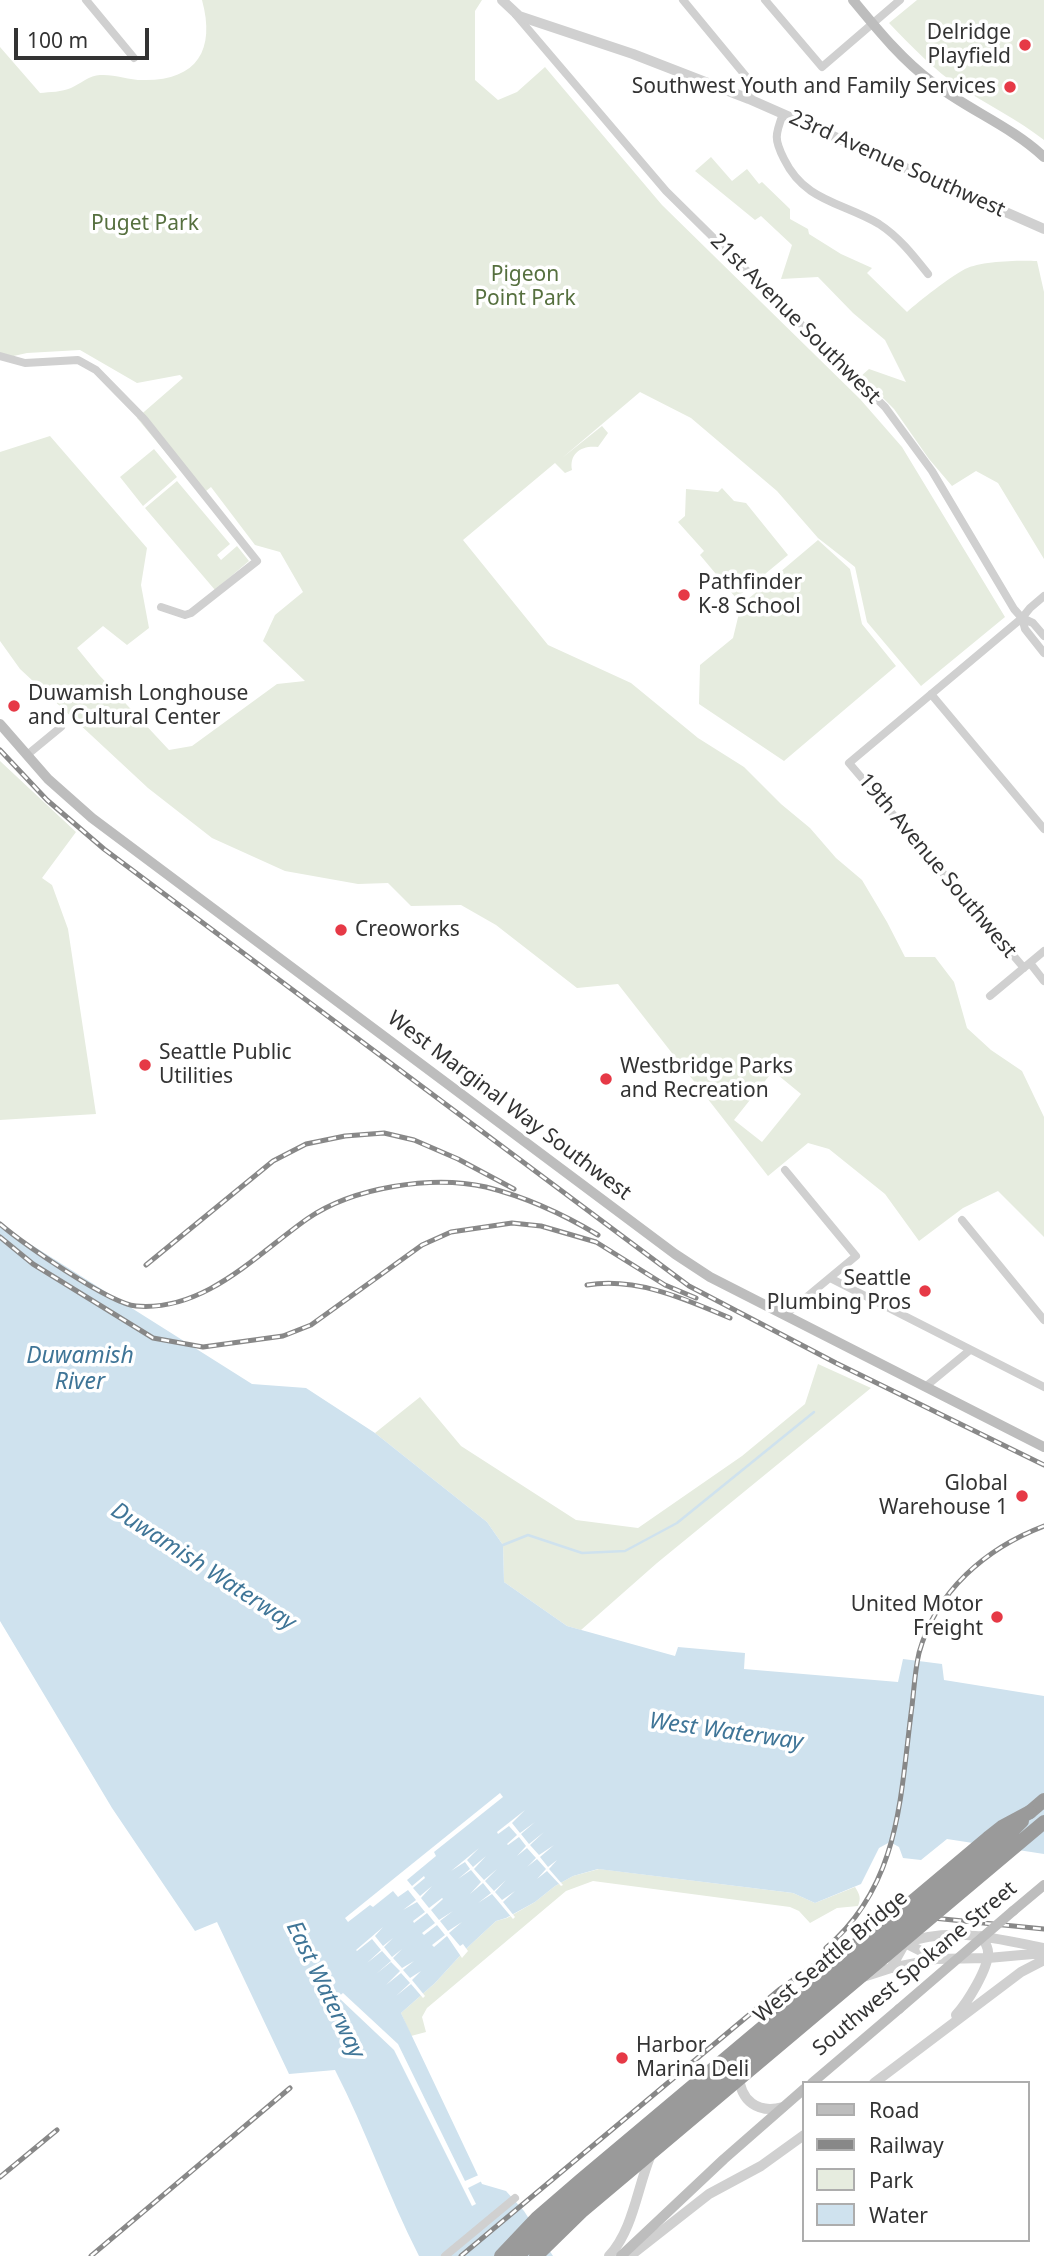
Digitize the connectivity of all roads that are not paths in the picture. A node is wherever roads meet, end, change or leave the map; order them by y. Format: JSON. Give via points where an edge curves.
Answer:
{"nodes":[{"id":1,"x":86,"y":0,"type":"edge"},
{"id":2,"x":502,"y":0,"type":"edge"},
{"id":3,"x":683,"y":0,"type":"edge"},
{"id":4,"x":765,"y":0,"type":"edge"},
{"id":5,"x":853,"y":0,"type":"edge"},
{"id":6,"x":900,"y":0,"type":"edge"},
{"id":7,"x":514,"y":13,"type":"junction"},
{"id":8,"x":540,"y":23,"type":"junction"},
{"id":9,"x":873,"y":23,"type":"junction"},
{"id":10,"x":538,"y":43,"type":"junction"},
{"id":11,"x":134,"y":58,"type":"dead end"},
{"id":12,"x":749,"y":99,"type":"junction"},
{"id":13,"x":783,"y":114,"type":"junction"},
{"id":14,"x":1044,"y":158,"type":"edge"},
{"id":15,"x":1044,"y":229,"type":"edge"},
{"id":16,"x":928,"y":274,"type":"dead end"},
{"id":17,"x":0,"y":356,"type":"edge"},
{"id":18,"x":1044,"y":596,"type":"edge"},
{"id":19,"x":161,"y":607,"type":"dead end"},
{"id":20,"x":1022,"y":618,"type":"junction"},
{"id":21,"x":1044,"y":636,"type":"edge"},
{"id":22,"x":1044,"y":653,"type":"edge"},
{"id":23,"x":931,"y":694,"type":"junction"},
{"id":24,"x":0,"y":724,"type":"edge"},
{"id":25,"x":61,"y":727,"type":"dead end"},
{"id":26,"x":27,"y":755,"type":"junction"},
{"id":27,"x":1044,"y":829,"type":"edge"},
{"id":28,"x":1044,"y":951,"type":"edge"},
{"id":29,"x":1027,"y":966,"type":"junction"},
{"id":30,"x":1044,"y":981,"type":"edge"},
{"id":31,"x":990,"y":996,"type":"dead end"},
{"id":32,"x":785,"y":1170,"type":"dead end"},
{"id":33,"x":962,"y":1220,"type":"dead end"},
{"id":34,"x":830,"y":1278,"type":"junction"},
{"id":35,"x":785,"y":1315,"type":"junction"},
{"id":36,"x":1044,"y":1321,"type":"edge"},
{"id":37,"x":970,"y":1350,"type":"junction"},
{"id":38,"x":925,"y":1387,"type":"junction"},
{"id":39,"x":1044,"y":1387,"type":"edge"},
{"id":40,"x":1044,"y":1447,"type":"edge"},
{"id":41,"x":1044,"y":1800,"type":"edge"},
{"id":42,"x":1030,"y":1812,"type":"junction"},
{"id":43,"x":1044,"y":1822,"type":"edge"},
{"id":44,"x":1044,"y":1885,"type":"edge"},
{"id":45,"x":981,"y":1936,"type":"junction"},
{"id":46,"x":905,"y":1943,"type":"junction"},
{"id":47,"x":1044,"y":1951,"type":"edge"},
{"id":48,"x":988,"y":1958,"type":"junction"},
{"id":49,"x":936,"y":1959,"type":"junction"},
{"id":50,"x":1044,"y":1959,"type":"edge"},
{"id":51,"x":891,"y":1968,"type":"junction"},
{"id":52,"x":944,"y":2028,"type":"junction"},
{"id":53,"x":743,"y":2062,"type":"junction"},
{"id":54,"x":813,"y":2081,"type":"edge"},
{"id":55,"x":877,"y":2081,"type":"edge"},
{"id":56,"x":802,"y":2091,"type":"edge"},
{"id":57,"x":783,"y":2107,"type":"junction"},
{"id":58,"x":802,"y":2136,"type":"edge"},
{"id":59,"x":515,"y":2198,"type":"dead end"},
{"id":60,"x":445,"y":2256,"type":"edge"},
{"id":61,"x":501,"y":2256,"type":"edge"},
{"id":62,"x":518,"y":2256,"type":"edge"},
{"id":63,"x":536,"y":2256,"type":"edge"},
{"id":64,"x":609,"y":2256,"type":"edge"},
{"id":65,"x":621,"y":2256,"type":"edge"},
{"id":66,"x":631,"y":2256,"type":"edge"}],
"edges":[{"from":1,"to":11,"type":"street"},
{"from":2,"to":7,"type":"street","name":"21st Avenue Southwest"},
{"from":3,"to":12,"type":"street","via":[[749,80]]},
{"from":4,"to":9,"type":"street","via":[[822,67]]},
{"from":5,"to":9,"type":"main road"},
{"from":6,"to":9,"type":"street"},
{"from":7,"to":8,"type":"street","name":"23rd Avenue Southwest"},
{"from":7,"to":10,"type":"street","name":"21st Avenue Southwest"},
{"from":8,"to":10,"type":"street"},
{"from":8,"to":12,"type":"street","name":"23rd Avenue Southwest"},
{"from":9,"to":14,"type":"main road","via":[[931,82],[1003,125]]},
{"from":10,"to":20,"type":"street","name":"21st Avenue Southwest","via":[[666,191],[885,407],[932,471]]},
{"from":12,"to":13,"type":"street","name":"23rd Avenue Southwest"},
{"from":13,"to":15,"type":"street","name":"23rd Avenue Southwest"},
{"from":13,"to":16,"type":"street","via":[[776,141],[799,183],[885,229],[908,248]]},
{"from":17,"to":19,"type":"street","via":[[25,363],[78,360],[96,370],[145,419],[257,561],[185,615]]},
{"from":18,"to":20,"type":"street"},
{"from":20,"to":21,"type":"street","name":"21st Avenue Southwest"},
{"from":20,"to":22,"type":"street","name":"21st Avenue Southwest"},
{"from":20,"to":23,"type":"street"},
{"from":23,"to":27,"type":"street"},
{"from":23,"to":29,"type":"street","name":"19th Avenue Southwest","via":[[849,763]]},
{"from":24,"to":26,"type":"main road","name":"West Marginal Way Southwest"},
{"from":25,"to":26,"type":"street"},
{"from":26,"to":35,"type":"main road","name":"West Marginal Way Southwest","via":[[92,818],[657,1241],[710,1277]]},
{"from":28,"to":29,"type":"street"},
{"from":29,"to":30,"type":"street","name":"19th Avenue Southwest"},
{"from":29,"to":31,"type":"street"},
{"from":32,"to":34,"type":"street","via":[[856,1256]]},
{"from":33,"to":36,"type":"street"},
{"from":34,"to":35,"type":"street"},
{"from":34,"to":37,"type":"street"},
{"from":35,"to":38,"type":"main road","name":"West Marginal Way Southwest"},
{"from":37,"to":38,"type":"street"},
{"from":37,"to":39,"type":"street"},
{"from":38,"to":40,"type":"main road","name":"West Marginal Way Southwest"},
{"from":41,"to":42,"type":"highway","name":"West Seattle Bridge"},
{"from":42,"to":61,"type":"highway","bridge":true,"via":[[1002,1827],[859,1945],[537,2218]]},
{"from":42,"to":62,"type":"highway","name":"West Seattle Bridge","bridge":true,"via":[[587,2189]]},
{"from":43,"to":63,"type":"highway","name":"West Seattle Bridge","bridge":true},
{"from":44,"to":54,"type":"main road","name":"Southwest Spokane Street","bridge":true},
{"from":45,"to":46,"type":"street","via":[[934,1935]]},
{"from":45,"to":47,"type":"street"},
{"from":45,"to":48,"type":"street"},
{"from":46,"to":49,"type":"street"},
{"from":46,"to":51,"type":"street"},
{"from":46,"to":53,"type":"street","via":[[860,1965]]},
{"from":47,"to":48,"type":"street"},
{"from":48,"to":49,"type":"street"},
{"from":48,"to":52,"type":"street","via":[[963,2007]]},
{"from":49,"to":51,"type":"street"},
{"from":50,"to":52,"type":"street"},
{"from":51,"to":53,"type":"street","via":[[837,1990],[765,2050]]},
{"from":52,"to":55,"type":"street"},
{"from":53,"to":57,"type":"street","via":[[738,2077],[748,2101],[761,2109]]},
{"from":53,"to":64,"type":"street","via":[[661,2134],[640,2181],[628,2225]]},
{"from":56,"to":57,"type":"main road"},
{"from":57,"to":65,"type":"main road"},
{"from":58,"to":66,"type":"street","via":[[761,2166],[709,2194]]},
{"from":59,"to":60,"type":"street"}]}
